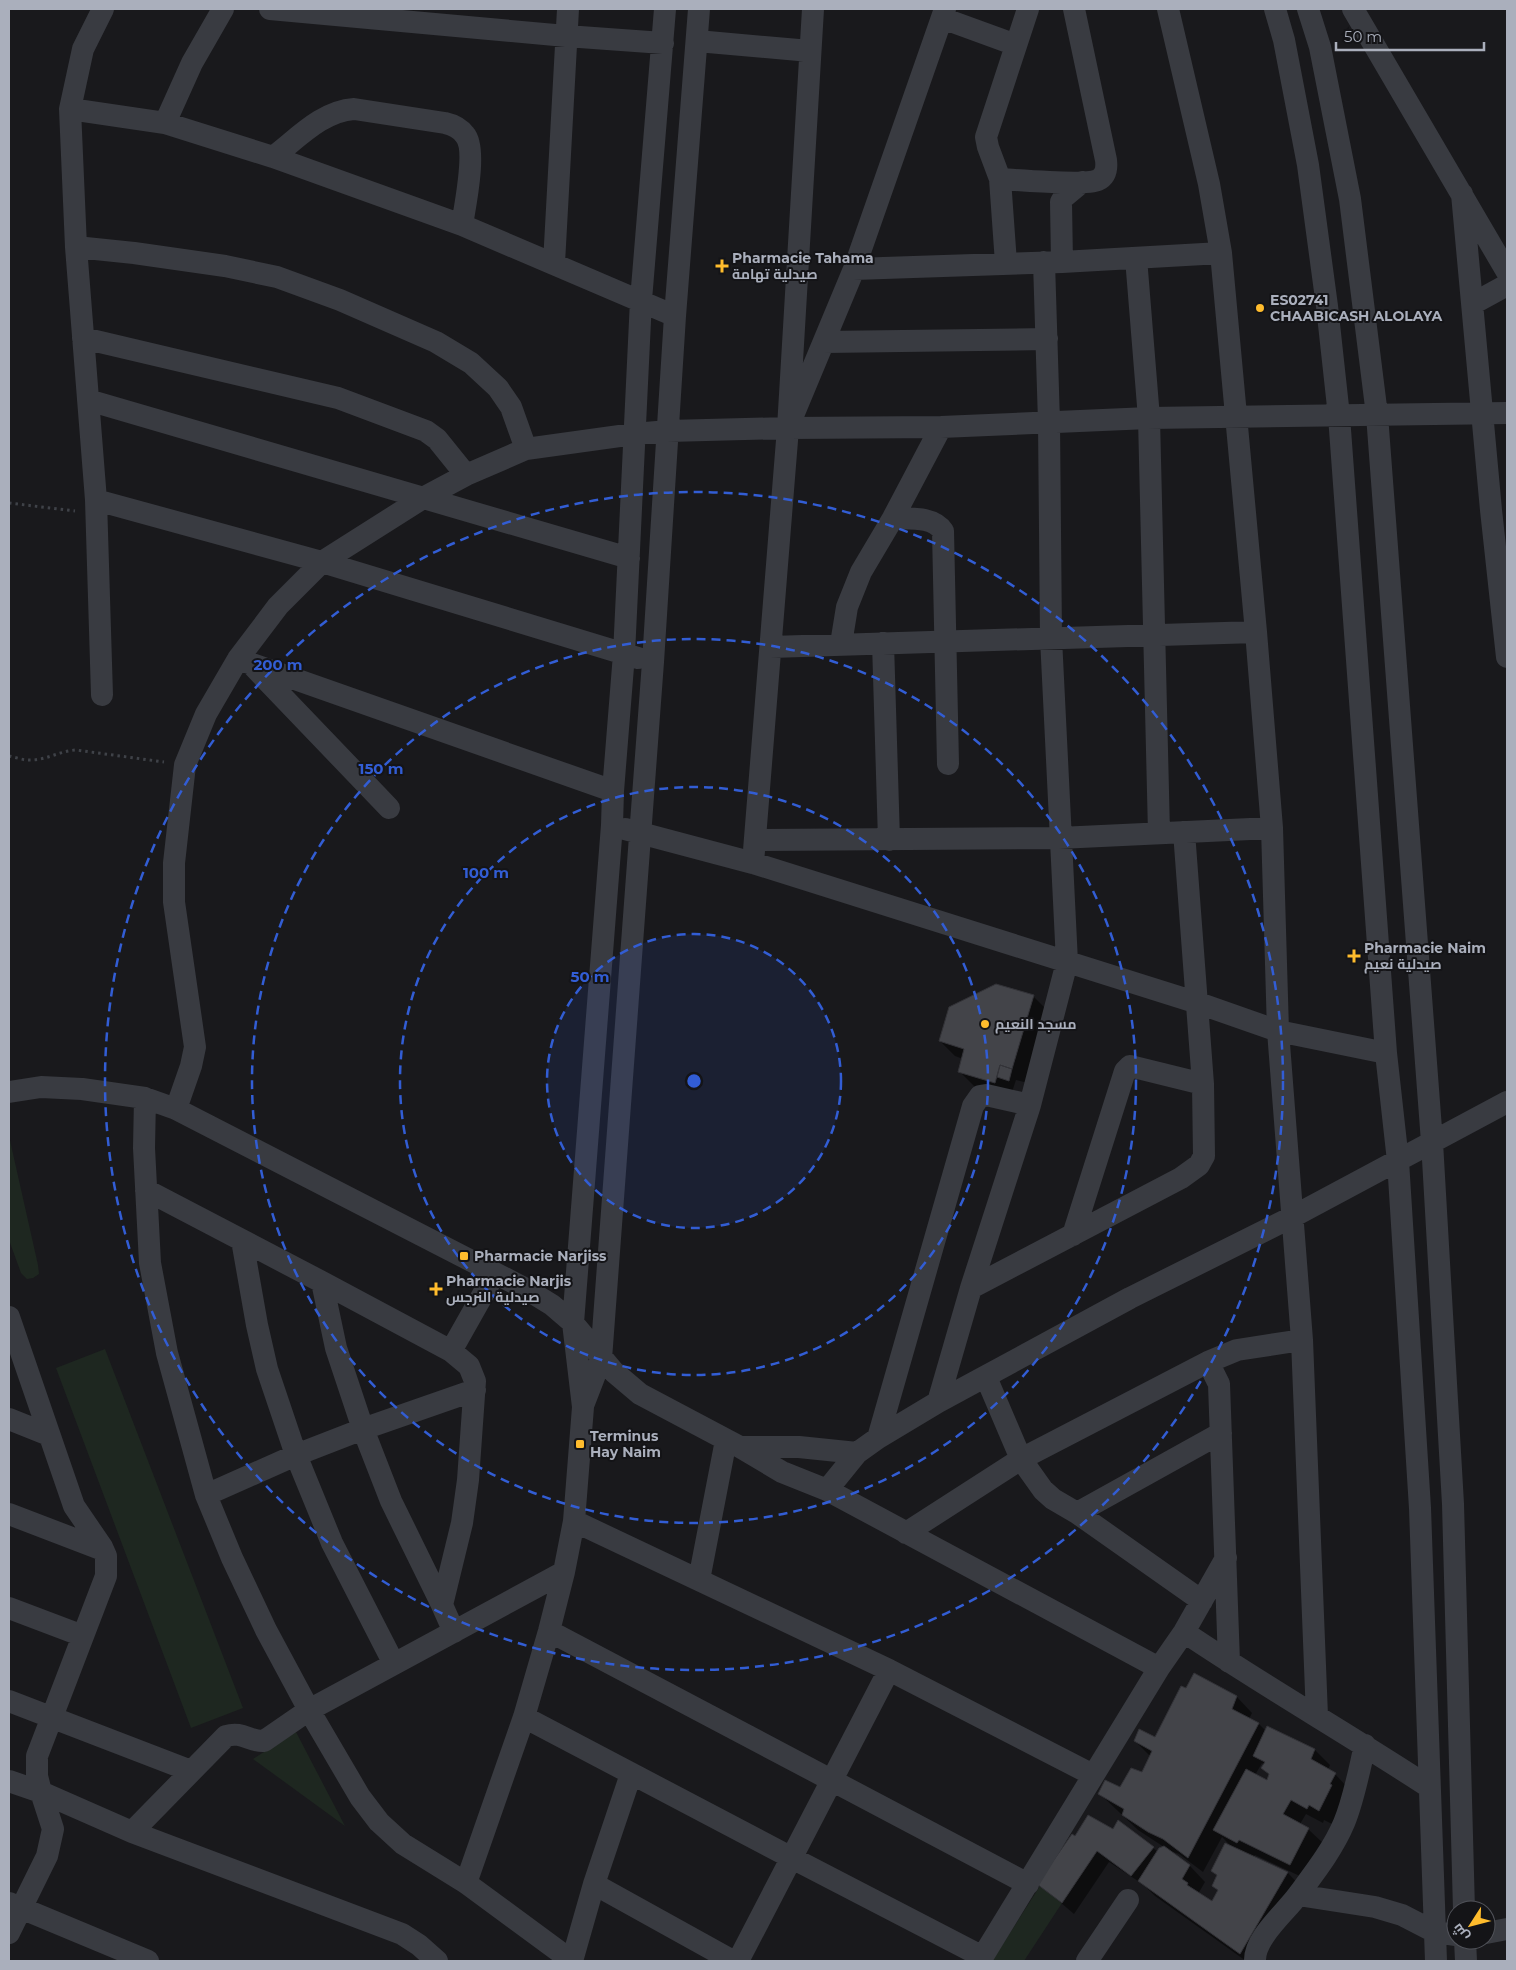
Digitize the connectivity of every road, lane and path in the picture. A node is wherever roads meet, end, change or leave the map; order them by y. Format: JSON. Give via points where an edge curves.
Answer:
{"nodes":[{"id":1,"x":103,"y":9,"type":"edge"},
{"id":2,"x":222,"y":9,"type":"edge"},
{"id":3,"x":270,"y":9,"type":"edge"},
{"id":4,"x":568,"y":9,"type":"edge"},
{"id":5,"x":665,"y":9,"type":"edge"},
{"id":6,"x":699,"y":9,"type":"edge"},
{"id":7,"x":813,"y":9,"type":"edge"},
{"id":8,"x":1028,"y":9,"type":"edge"},
{"id":9,"x":1074,"y":9,"type":"edge"},
{"id":10,"x":1168,"y":9,"type":"edge"},
{"id":11,"x":1275,"y":9,"type":"edge"},
{"id":12,"x":1308,"y":9,"type":"edge"},
{"id":13,"x":1353,"y":9,"type":"edge"},
{"id":14,"x":944,"y":13,"type":"edge"},
{"id":15,"x":566,"y":36,"type":"junction"},
{"id":16,"x":697,"y":42,"type":"junction"},
{"id":17,"x":663,"y":43,"type":"junction"},
{"id":18,"x":1016,"y":45,"type":"junction"},
{"id":19,"x":810,"y":51,"type":"junction"},
{"id":20,"x":70,"y":109,"type":"junction"},
{"id":21,"x":165,"y":123,"type":"junction"},
{"id":22,"x":273,"y":157,"type":"junction"},
{"id":23,"x":1000,"y":179,"type":"junction"},
{"id":24,"x":1082,"y":182,"type":"junction"},
{"id":25,"x":1462,"y":194,"type":"junction"},
{"id":26,"x":462,"y":225,"type":"junction"},
{"id":27,"x":76,"y":247,"type":"junction"},
{"id":28,"x":1221,"y":253,"type":"junction"},
{"id":29,"x":1136,"y":258,"type":"junction"},
{"id":30,"x":1053,"y":262,"type":"junction"},
{"id":31,"x":554,"y":263,"type":"junction"},
{"id":32,"x":1006,"y":263,"type":"junction"},
{"id":33,"x":854,"y":269,"type":"junction"},
{"id":34,"x":1507,"y":272,"type":"edge"},
{"id":35,"x":1507,"y":285,"type":"edge"},
{"id":36,"x":641,"y":300,"type":"junction"},
{"id":37,"x":1474,"y":303,"type":"junction"},
{"id":38,"x":675,"y":316,"type":"junction"},
{"id":39,"x":83,"y":338,"type":"junction"},
{"id":40,"x":1047,"y":339,"type":"junction"},
{"id":41,"x":824,"y":342,"type":"junction"},
{"id":42,"x":88,"y":400,"type":"junction"},
{"id":43,"x":1507,"y":413,"type":"edge"},
{"id":44,"x":1484,"y":414,"type":"junction"},
{"id":45,"x":1377,"y":415,"type":"junction"},
{"id":46,"x":1339,"y":416,"type":"junction"},
{"id":47,"x":1237,"y":417,"type":"junction"},
{"id":48,"x":1149,"y":418,"type":"junction"},
{"id":49,"x":1048,"y":422,"type":"junction"},
{"id":50,"x":941,"y":427,"type":"junction"},
{"id":51,"x":788,"y":428,"type":"junction"},
{"id":52,"x":668,"y":432,"type":"junction"},
{"id":53,"x":634,"y":434,"type":"junction"},
{"id":54,"x":526,"y":449,"type":"junction"},
{"id":55,"x":466,"y":475,"type":"junction"},
{"id":56,"x":423,"y":498,"type":"junction"},
{"id":57,"x":9,"y":503,"type":"edge"},
{"id":58,"x":96,"y":506,"type":"junction"},
{"id":59,"x":1499,"y":510,"type":"edge"},
{"id":60,"x":893,"y":518,"type":"junction"},
{"id":61,"x":629,"y":558,"type":"junction"},
{"id":62,"x":322,"y":562,"type":"junction"},
{"id":63,"x":1256,"y":632,"type":"junction"},
{"id":64,"x":1155,"y":636,"type":"junction"},
{"id":65,"x":1051,"y":638,"type":"junction"},
{"id":66,"x":944,"y":641,"type":"junction"},
{"id":67,"x":883,"y":643,"type":"junction"},
{"id":68,"x":841,"y":644,"type":"junction"},
{"id":69,"x":771,"y":647,"type":"junction"},
{"id":70,"x":624,"y":654,"type":"junction"},
{"id":71,"x":1507,"y":657,"type":"edge"},
{"id":72,"x":245,"y":662,"type":"junction"},
{"id":73,"x":653,"y":662,"type":"junction"},
{"id":74,"x":102,"y":695,"type":"dead end"},
{"id":75,"x":9,"y":756,"type":"edge"},
{"id":76,"x":948,"y":764,"type":"dead end"},
{"id":77,"x":185,"y":765,"type":"junction"},
{"id":78,"x":613,"y":791,"type":"junction"},
{"id":79,"x":389,"y":808,"type":"dead end"},
{"id":80,"x":612,"y":825,"type":"junction"},
{"id":81,"x":1272,"y":828,"type":"junction"},
{"id":82,"x":1184,"y":832,"type":"junction"},
{"id":83,"x":639,"y":833,"type":"junction"},
{"id":84,"x":1159,"y":833,"type":"junction"},
{"id":85,"x":1060,"y":838,"type":"junction"},
{"id":86,"x":756,"y":840,"type":"junction"},
{"id":87,"x":889,"y":840,"type":"junction"},
{"id":88,"x":753,"y":862,"type":"junction"},
{"id":89,"x":1067,"y":962,"type":"junction"},
{"id":90,"x":1198,"y":1003,"type":"junction"},
{"id":91,"x":1278,"y":1031,"type":"junction"},
{"id":92,"x":1386,"y":1053,"type":"junction"},
{"id":93,"x":1204,"y":1084,"type":"junction"},
{"id":94,"x":9,"y":1092,"type":"edge"},
{"id":95,"x":145,"y":1098,"type":"junction"},
{"id":96,"x":1507,"y":1102,"type":"edge"},
{"id":97,"x":1030,"y":1104,"type":"junction"},
{"id":98,"x":176,"y":1109,"type":"junction"},
{"id":99,"x":1432,"y":1142,"type":"junction"},
{"id":100,"x":1398,"y":1161,"type":"junction"},
{"id":101,"x":146,"y":1190,"type":"junction"},
{"id":102,"x":1294,"y":1216,"type":"junction"},
{"id":103,"x":1073,"y":1235,"type":"junction"},
{"id":104,"x":242,"y":1240,"type":"junction"},
{"id":105,"x":495,"y":1273,"type":"junction"},
{"id":106,"x":322,"y":1282,"type":"junction"},
{"id":107,"x":971,"y":1288,"type":"junction"},
{"id":108,"x":9,"y":1321,"type":"edge"},
{"id":109,"x":573,"y":1323,"type":"junction"},
{"id":110,"x":1302,"y":1340,"type":"junction"},
{"id":111,"x":451,"y":1351,"type":"junction"},
{"id":112,"x":601,"y":1359,"type":"junction"},
{"id":113,"x":1208,"y":1362,"type":"junction"},
{"id":114,"x":986,"y":1376,"type":"junction"},
{"id":115,"x":475,"y":1390,"type":"junction"},
{"id":116,"x":938,"y":1402,"type":"junction"},
{"id":117,"x":583,"y":1407,"type":"junction"},
{"id":118,"x":9,"y":1419,"type":"edge"},
{"id":119,"x":363,"y":1429,"type":"junction"},
{"id":120,"x":1221,"y":1433,"type":"junction"},
{"id":121,"x":49,"y":1435,"type":"junction"},
{"id":122,"x":878,"y":1438,"type":"junction"},
{"id":123,"x":733,"y":1443,"type":"junction"},
{"id":124,"x":857,"y":1453,"type":"junction"},
{"id":125,"x":296,"y":1455,"type":"junction"},
{"id":126,"x":1022,"y":1459,"type":"junction"},
{"id":127,"x":827,"y":1490,"type":"junction"},
{"id":128,"x":206,"y":1495,"type":"junction"},
{"id":129,"x":1077,"y":1513,"type":"junction"},
{"id":130,"x":9,"y":1514,"type":"edge"},
{"id":131,"x":574,"y":1521,"type":"junction"},
{"id":132,"x":906,"y":1533,"type":"junction"},
{"id":133,"x":103,"y":1550,"type":"junction"},
{"id":134,"x":1226,"y":1558,"type":"junction"},
{"id":135,"x":564,"y":1572,"type":"junction"},
{"id":136,"x":699,"y":1580,"type":"junction"},
{"id":137,"x":1202,"y":1600,"type":"junction"},
{"id":138,"x":442,"y":1605,"type":"junction"},
{"id":139,"x":9,"y":1608,"type":"edge"},
{"id":140,"x":550,"y":1630,"type":"junction"},
{"id":141,"x":454,"y":1632,"type":"junction"},
{"id":142,"x":1184,"y":1632,"type":"junction"},
{"id":143,"x":83,"y":1636,"type":"junction"},
{"id":144,"x":1229,"y":1662,"type":"junction"},
{"id":145,"x":394,"y":1664,"type":"junction"},
{"id":146,"x":1159,"y":1668,"type":"junction"},
{"id":147,"x":889,"y":1670,"type":"junction"},
{"id":148,"x":9,"y":1701,"type":"edge"},
{"id":149,"x":309,"y":1710,"type":"junction"},
{"id":150,"x":524,"y":1716,"type":"junction"},
{"id":151,"x":1317,"y":1716,"type":"junction"},
{"id":152,"x":52,"y":1718,"type":"junction"},
{"id":153,"x":1365,"y":1745,"type":"junction"},
{"id":154,"x":191,"y":1771,"type":"junction"},
{"id":155,"x":631,"y":1774,"type":"junction"},
{"id":156,"x":1093,"y":1775,"type":"junction"},
{"id":157,"x":833,"y":1780,"type":"junction"},
{"id":158,"x":9,"y":1781,"type":"edge"},
{"id":159,"x":1429,"y":1787,"type":"junction"},
{"id":160,"x":42,"y":1792,"type":"junction"},
{"id":161,"x":132,"y":1832,"type":"junction"},
{"id":162,"x":792,"y":1858,"type":"junction"},
{"id":163,"x":466,"y":1883,"type":"junction"},
{"id":164,"x":594,"y":1884,"type":"junction"},
{"id":165,"x":1028,"y":1884,"type":"junction"},
{"id":166,"x":1298,"y":1895,"type":"junction"},
{"id":167,"x":1128,"y":1900,"type":"dead end"},
{"id":168,"x":1464,"y":1900,"type":"edge"},
{"id":169,"x":14,"y":1905,"type":"edge"},
{"id":170,"x":9,"y":1933,"type":"edge"},
{"id":171,"x":1445,"y":1934,"type":"edge"},
{"id":172,"x":982,"y":1959,"type":"edge"},
{"id":173,"x":148,"y":1961,"type":"edge"},
{"id":174,"x":437,"y":1961,"type":"edge"},
{"id":175,"x":572,"y":1961,"type":"edge"},
{"id":176,"x":733,"y":1961,"type":"edge"},
{"id":177,"x":738,"y":1961,"type":"edge"},
{"id":178,"x":1087,"y":1961,"type":"edge"},
{"id":179,"x":1255,"y":1961,"type":"edge"},
{"id":180,"x":1436,"y":1961,"type":"edge"}],
"edges":[{"from":1,"to":20,"type":"street","via":[[84,49]]},
{"from":2,"to":21,"type":"street","via":[[192,62]]},
{"from":3,"to":15,"type":"street"},
{"from":4,"to":15,"type":"street"},
{"from":5,"to":17,"type":"street"},
{"from":6,"to":16,"type":"street"},
{"from":7,"to":19,"type":"street"},
{"from":8,"to":18,"type":"street"},
{"from":9,"to":24,"type":"street","via":[[1107,167],[1099,179]]},
{"from":10,"to":28,"type":"street","via":[[1209,184]]},
{"from":11,"to":46,"type":"street","via":[[1308,165]]},
{"from":12,"to":45,"type":"street","via":[[1322,57],[1350,199]]},
{"from":13,"to":25,"type":"street"},
{"from":14,"to":18,"type":"street"},
{"from":14,"to":33,"type":"street"},
{"from":15,"to":17,"type":"street"},
{"from":15,"to":31,"type":"street"},
{"from":16,"to":19,"type":"street"},
{"from":16,"to":38,"type":"street"},
{"from":17,"to":36,"type":"street"},
{"from":18,"to":23,"type":"street","via":[[986,137]]},
{"from":19,"to":51,"type":"street"},
{"from":20,"to":21,"type":"street"},
{"from":20,"to":27,"type":"street"},
{"from":21,"to":22,"type":"street"},
{"from":22,"to":26,"type":"street"},
{"from":22,"to":26,"type":"street","via":[[325,117],[344,110],[446,122],[467,136],[471,148]]},
{"from":23,"to":24,"type":"street"},
{"from":23,"to":32,"type":"street"},
{"from":24,"to":30,"type":"street","via":[[1061,202]]},
{"from":25,"to":34,"type":"street"},
{"from":25,"to":37,"type":"street"},
{"from":26,"to":31,"type":"street"},
{"from":27,"to":39,"type":"street"},
{"from":27,"to":54,"type":"street","via":[[277,277],[340,300],[436,342],[471,363],[498,388],[511,407]]},
{"from":28,"to":29,"type":"street"},
{"from":28,"to":47,"type":"street"},
{"from":29,"to":30,"type":"street"},
{"from":29,"to":48,"type":"street"},
{"from":30,"to":32,"type":"street"},
{"from":30,"to":40,"type":"street"},
{"from":31,"to":36,"type":"street"},
{"from":32,"to":33,"type":"street"},
{"from":33,"to":41,"type":"street"},
{"from":35,"to":37,"type":"street"},
{"from":36,"to":38,"type":"street"},
{"from":36,"to":53,"type":"street"},
{"from":37,"to":44,"type":"street"},
{"from":38,"to":52,"type":"street"},
{"from":39,"to":42,"type":"street"},
{"from":39,"to":55,"type":"street","via":[[338,398],[426,431],[437,439]]},
{"from":40,"to":41,"type":"street"},
{"from":40,"to":49,"type":"street"},
{"from":41,"to":51,"type":"street"},
{"from":42,"to":56,"type":"street"},
{"from":42,"to":58,"type":"street"},
{"from":43,"to":44,"type":"street"},
{"from":44,"to":45,"type":"street"},
{"from":44,"to":59,"type":"street"},
{"from":45,"to":46,"type":"street"},
{"from":45,"to":99,"type":"street"},
{"from":46,"to":47,"type":"street"},
{"from":46,"to":92,"type":"street"},
{"from":47,"to":48,"type":"street"},
{"from":47,"to":63,"type":"street"},
{"from":48,"to":49,"type":"street"},
{"from":48,"to":64,"type":"street"},
{"from":49,"to":50,"type":"street"},
{"from":49,"to":65,"type":"street"},
{"from":50,"to":51,"type":"street"},
{"from":50,"to":60,"type":"street"},
{"from":51,"to":52,"type":"street"},
{"from":51,"to":69,"type":"street"},
{"from":52,"to":53,"type":"street"},
{"from":52,"to":73,"type":"street"},
{"from":53,"to":54,"type":"street"},
{"from":53,"to":61,"type":"street"},
{"from":54,"to":55,"type":"street"},
{"from":55,"to":56,"type":"street"},
{"from":56,"to":61,"type":"street"},
{"from":56,"to":62,"type":"street"},
{"from":57,"to":58,"type":"path"},
{"from":58,"to":62,"type":"street"},
{"from":58,"to":74,"type":"street"},
{"from":59,"to":71,"type":"street"},
{"from":60,"to":66,"type":"street","via":[[932,521],[943,531]]},
{"from":60,"to":68,"type":"street","via":[[861,572],[847,607]]},
{"from":61,"to":70,"type":"street"},
{"from":62,"to":70,"type":"street"},
{"from":62,"to":72,"type":"street","via":[[278,606]]},
{"from":63,"to":64,"type":"street"},
{"from":63,"to":81,"type":"street"},
{"from":64,"to":65,"type":"street"},
{"from":64,"to":84,"type":"street"},
{"from":65,"to":66,"type":"street"},
{"from":65,"to":85,"type":"street"},
{"from":66,"to":67,"type":"street"},
{"from":66,"to":76,"type":"street"},
{"from":67,"to":68,"type":"street"},
{"from":67,"to":87,"type":"street"},
{"from":68,"to":69,"type":"street"},
{"from":69,"to":86,"type":"street"},
{"from":70,"to":73,"type":"street"},
{"from":70,"to":78,"type":"street"},
{"from":72,"to":77,"type":"street","via":[[206,714]]},
{"from":72,"to":78,"type":"street"},
{"from":72,"to":79,"type":"street"},
{"from":73,"to":83,"type":"street"},
{"from":75,"to":77,"type":"path","via":[[36,760],[76,750]]},
{"from":77,"to":98,"type":"street","via":[[174,863],[174,902],[195,1047]]},
{"from":78,"to":80,"type":"street"},
{"from":80,"to":83,"type":"street"},
{"from":80,"to":109,"type":"street"},
{"from":81,"to":82,"type":"street"},
{"from":81,"to":91,"type":"street"},
{"from":82,"to":84,"type":"street"},
{"from":82,"to":90,"type":"street"},
{"from":83,"to":88,"type":"street"},
{"from":83,"to":112,"type":"street"},
{"from":84,"to":85,"type":"street"},
{"from":85,"to":87,"type":"street"},
{"from":85,"to":89,"type":"street"},
{"from":86,"to":87,"type":"street"},
{"from":86,"to":88,"type":"street"},
{"from":88,"to":89,"type":"street"},
{"from":89,"to":90,"type":"street"},
{"from":89,"to":97,"type":"street"},
{"from":90,"to":91,"type":"street"},
{"from":90,"to":93,"type":"street"},
{"from":91,"to":92,"type":"street"},
{"from":91,"to":102,"type":"street"},
{"from":92,"to":100,"type":"street"},
{"from":93,"to":103,"type":"street","via":[[1205,1144],[1199,1165],[1181,1178]]},
{"from":93,"to":103,"type":"street","via":[[1130,1066],[1125,1071]]},
{"from":94,"to":95,"type":"street","via":[[41,1087]]},
{"from":95,"to":98,"type":"street"},
{"from":95,"to":101,"type":"street"},
{"from":96,"to":99,"type":"street"},
{"from":97,"to":107,"type":"street"},
{"from":97,"to":122,"type":"street","via":[[986,1095],[980,1096],[973,1106]]},
{"from":98,"to":105,"type":"street"},
{"from":99,"to":100,"type":"street"},
{"from":99,"to":168,"type":"street","via":[[1453,1504]]},
{"from":100,"to":102,"type":"street"},
{"from":100,"to":159,"type":"street","via":[[1420,1508]]},
{"from":101,"to":104,"type":"street"},
{"from":101,"to":128,"type":"street","via":[[150,1262],[167,1353]]},
{"from":102,"to":110,"type":"street"},
{"from":102,"to":114,"type":"street","via":[[1130,1298]]},
{"from":103,"to":107,"type":"street"},
{"from":104,"to":106,"type":"street"},
{"from":104,"to":125,"type":"street","via":[[267,1369]]},
{"from":105,"to":109,"type":"street","via":[[552,1305]]},
{"from":105,"to":111,"type":"street"},
{"from":106,"to":111,"type":"street"},
{"from":106,"to":119,"type":"street","via":[[336,1348]]},
{"from":107,"to":116,"type":"street"},
{"from":108,"to":121,"type":"street"},
{"from":109,"to":112,"type":"street"},
{"from":109,"to":117,"type":"street"},
{"from":110,"to":113,"type":"street","via":[[1237,1350]]},
{"from":110,"to":151,"type":"street"},
{"from":111,"to":115,"type":"street","via":[[469,1366]]},
{"from":112,"to":117,"type":"street"},
{"from":112,"to":123,"type":"street","via":[[640,1394]]},
{"from":113,"to":120,"type":"street","via":[[1219,1384]]},
{"from":113,"to":126,"type":"street"},
{"from":114,"to":116,"type":"street"},
{"from":114,"to":126,"type":"street"},
{"from":115,"to":119,"type":"street"},
{"from":115,"to":138,"type":"street","via":[[462,1523]]},
{"from":116,"to":122,"type":"street"},
{"from":117,"to":131,"type":"street"},
{"from":118,"to":121,"type":"street"},
{"from":119,"to":125,"type":"street"},
{"from":119,"to":138,"type":"street","via":[[391,1501]]},
{"from":120,"to":129,"type":"street"},
{"from":120,"to":134,"type":"street"},
{"from":121,"to":133,"type":"street","via":[[74,1506]]},
{"from":122,"to":124,"type":"street"},
{"from":123,"to":124,"type":"street"},
{"from":123,"to":127,"type":"street","via":[[782,1472]]},
{"from":123,"to":136,"type":"street"},
{"from":124,"to":127,"type":"street"},
{"from":125,"to":128,"type":"street"},
{"from":125,"to":145,"type":"street","via":[[332,1543]]},
{"from":126,"to":129,"type":"street","via":[[1043,1490]]},
{"from":126,"to":132,"type":"street"},
{"from":127,"to":132,"type":"street"},
{"from":128,"to":149,"type":"street","via":[[266,1630]]},
{"from":129,"to":137,"type":"street"},
{"from":130,"to":133,"type":"street"},
{"from":131,"to":135,"type":"street"},
{"from":131,"to":136,"type":"street"},
{"from":132,"to":146,"type":"street"},
{"from":133,"to":143,"type":"street","via":[[106,1576]]},
{"from":134,"to":137,"type":"street"},
{"from":134,"to":144,"type":"street"},
{"from":135,"to":140,"type":"street"},
{"from":135,"to":141,"type":"street"},
{"from":136,"to":147,"type":"street"},
{"from":137,"to":142,"type":"street"},
{"from":138,"to":141,"type":"street"},
{"from":139,"to":143,"type":"street"},
{"from":140,"to":150,"type":"street"},
{"from":140,"to":157,"type":"street"},
{"from":141,"to":145,"type":"street"},
{"from":142,"to":144,"type":"street"},
{"from":142,"to":146,"type":"street"},
{"from":143,"to":152,"type":"street"},
{"from":144,"to":151,"type":"street"},
{"from":145,"to":149,"type":"street"},
{"from":146,"to":156,"type":"street"},
{"from":147,"to":156,"type":"street"},
{"from":147,"to":157,"type":"street"},
{"from":148,"to":152,"type":"street"},
{"from":149,"to":154,"type":"street","via":[[264,1741],[243,1735],[226,1736]]},
{"from":149,"to":163,"type":"street","via":[[360,1797],[379,1822],[403,1844]]},
{"from":150,"to":155,"type":"street"},
{"from":150,"to":163,"type":"street"},
{"from":151,"to":153,"type":"street"},
{"from":152,"to":154,"type":"street"},
{"from":152,"to":160,"type":"street","via":[[37,1756]]},
{"from":153,"to":159,"type":"street"},
{"from":153,"to":166,"type":"street","via":[[1344,1822],[1332,1848]]},
{"from":154,"to":161,"type":"street"},
{"from":155,"to":162,"type":"street"},
{"from":155,"to":164,"type":"street"},
{"from":156,"to":165,"type":"street"},
{"from":157,"to":162,"type":"street"},
{"from":157,"to":165,"type":"street"},
{"from":158,"to":160,"type":"street"},
{"from":159,"to":171,"type":"street"},
{"from":160,"to":161,"type":"street"},
{"from":160,"to":169,"type":"street","via":[[53,1829],[47,1856]]},
{"from":161,"to":174,"type":"street","via":[[402,1934]]},
{"from":162,"to":172,"type":"street"},
{"from":162,"to":177,"type":"street"},
{"from":163,"to":175,"type":"street"},
{"from":164,"to":175,"type":"street"},
{"from":164,"to":176,"type":"street"},
{"from":165,"to":172,"type":"street"},
{"from":166,"to":171,"type":"street","via":[[1374,1907]]},
{"from":166,"to":179,"type":"street","via":[[1259,1944]]},
{"from":167,"to":178,"type":"street"},
{"from":169,"to":170,"type":"street"},
{"from":169,"to":173,"type":"street"},
{"from":171,"to":180,"type":"street"}]}
